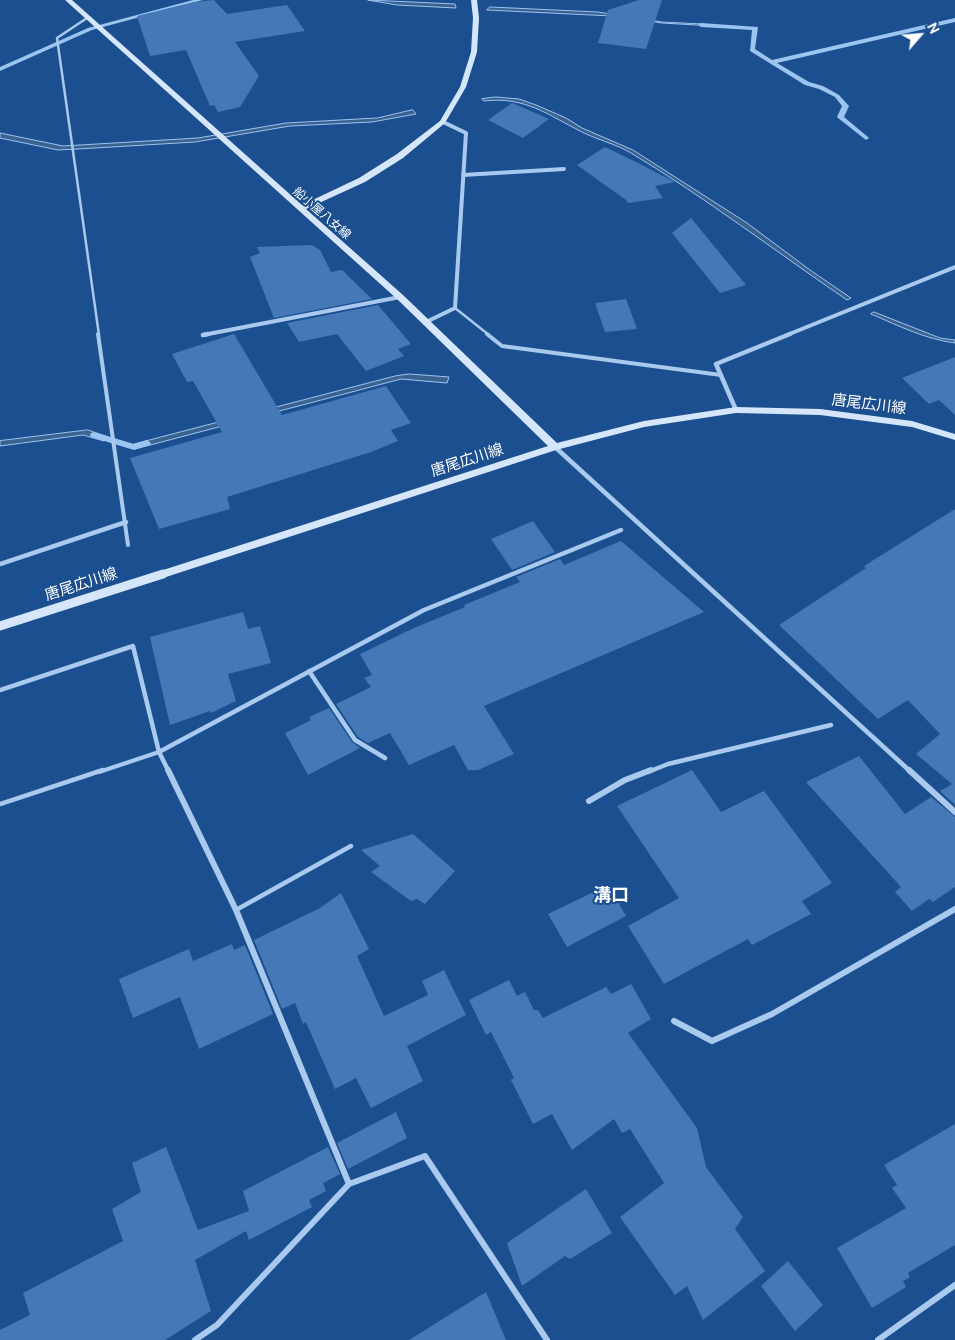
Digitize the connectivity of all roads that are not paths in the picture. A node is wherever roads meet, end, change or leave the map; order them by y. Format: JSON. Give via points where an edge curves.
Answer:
{"nodes":[{"id":1,"x":68,"y":0,"type":"edge"},
{"id":2,"x":474,"y":0,"type":"edge"},
{"id":3,"x":87,"y":18,"type":"junction"},
{"id":4,"x":443,"y":122,"type":"junction"},
{"id":5,"x":564,"y":168,"type":"dead end"},
{"id":6,"x":463,"y":175,"type":"junction"},
{"id":7,"x":300,"y":209,"type":"junction"},
{"id":8,"x":955,"y":267,"type":"edge"},
{"id":9,"x":400,"y":297,"type":"junction"},
{"id":10,"x":455,"y":308,"type":"junction"},
{"id":11,"x":426,"y":322,"type":"junction"},
{"id":12,"x":203,"y":335,"type":"dead end"},
{"id":13,"x":721,"y":375,"type":"junction"},
{"id":14,"x":736,"y":410,"type":"junction"},
{"id":15,"x":955,"y":437,"type":"edge"},
{"id":16,"x":555,"y":447,"type":"junction"},
{"id":17,"x":126,"y":522,"type":"junction"},
{"id":18,"x":622,"y":530,"type":"dead end"},
{"id":19,"x":128,"y":545,"type":"dead end"},
{"id":20,"x":0,"y":564,"type":"edge"},
{"id":21,"x":0,"y":626,"type":"edge"},
{"id":22,"x":309,"y":671,"type":"junction"},
{"id":23,"x":0,"y":690,"type":"edge"},
{"id":24,"x":831,"y":725,"type":"dead end"},
{"id":25,"x":159,"y":752,"type":"junction"},
{"id":26,"x":385,"y":758,"type":"dead end"},
{"id":27,"x":589,"y":801,"type":"dead end"},
{"id":28,"x":0,"y":804,"type":"edge"},
{"id":29,"x":955,"y":812,"type":"edge"},
{"id":30,"x":351,"y":846,"type":"dead end"},
{"id":31,"x":955,"y":909,"type":"edge"},
{"id":32,"x":236,"y":910,"type":"junction"},
{"id":33,"x":674,"y":1021,"type":"dead end"},
{"id":34,"x":349,"y":1184,"type":"junction"},
{"id":35,"x":955,"y":1284,"type":"edge"},
{"id":36,"x":195,"y":1340,"type":"edge"},
{"id":37,"x":547,"y":1340,"type":"edge"},
{"id":38,"x":878,"y":1340,"type":"edge"}],
"edges":[{"from":1,"to":3,"type":"main road","name":"船小屋八女線"},
{"from":2,"to":4,"type":"main road","via":[[474,52],[463,87]]},
{"from":3,"to":7,"type":"main road","name":"船小屋八女線"},
{"from":3,"to":17,"type":"lane","via":[[57,38]]},
{"from":4,"to":6,"type":"street","via":[[466,133]]},
{"from":4,"to":7,"type":"main road","via":[[400,156],[362,180]]},
{"from":5,"to":6,"type":"street"},
{"from":6,"to":10,"type":"street"},
{"from":7,"to":9,"type":"main road","name":"船小屋八女線"},
{"from":8,"to":13,"type":"street","via":[[716,364]]},
{"from":9,"to":11,"type":"main road","name":"船小屋八女線"},
{"from":9,"to":12,"type":"street"},
{"from":10,"to":11,"type":"street"},
{"from":10,"to":13,"type":"lane","via":[[502,346]]},
{"from":11,"to":16,"type":"main road","name":"船小屋八女線"},
{"from":13,"to":14,"type":"street"},
{"from":14,"to":15,"type":"main road","name":"唐尾広川線","via":[[820,412],[912,424]]},
{"from":14,"to":16,"type":"main road","name":"唐尾広川線","via":[[644,424]]},
{"from":16,"to":21,"type":"main road","name":"唐尾広川線","bridge":true},
{"from":16,"to":29,"type":"street"},
{"from":17,"to":19,"type":"lane"},
{"from":17,"to":20,"type":"street"},
{"from":18,"to":22,"type":"street","via":[[424,610]]},
{"from":22,"to":25,"type":"street"},
{"from":22,"to":26,"type":"street","via":[[355,740]]},
{"from":23,"to":25,"type":"street","via":[[133,646]]},
{"from":24,"to":27,"type":"street","via":[[668,764],[625,780]]},
{"from":25,"to":28,"type":"lane"},
{"from":25,"to":32,"type":"street"},
{"from":30,"to":32,"type":"lane"},
{"from":31,"to":33,"type":"street","via":[[772,1014],[712,1041]]},
{"from":32,"to":34,"type":"street"},
{"from":34,"to":36,"type":"street","via":[[217,1326]]},
{"from":34,"to":37,"type":"street","via":[[425,1156]]},
{"from":35,"to":38,"type":"street"}]}
